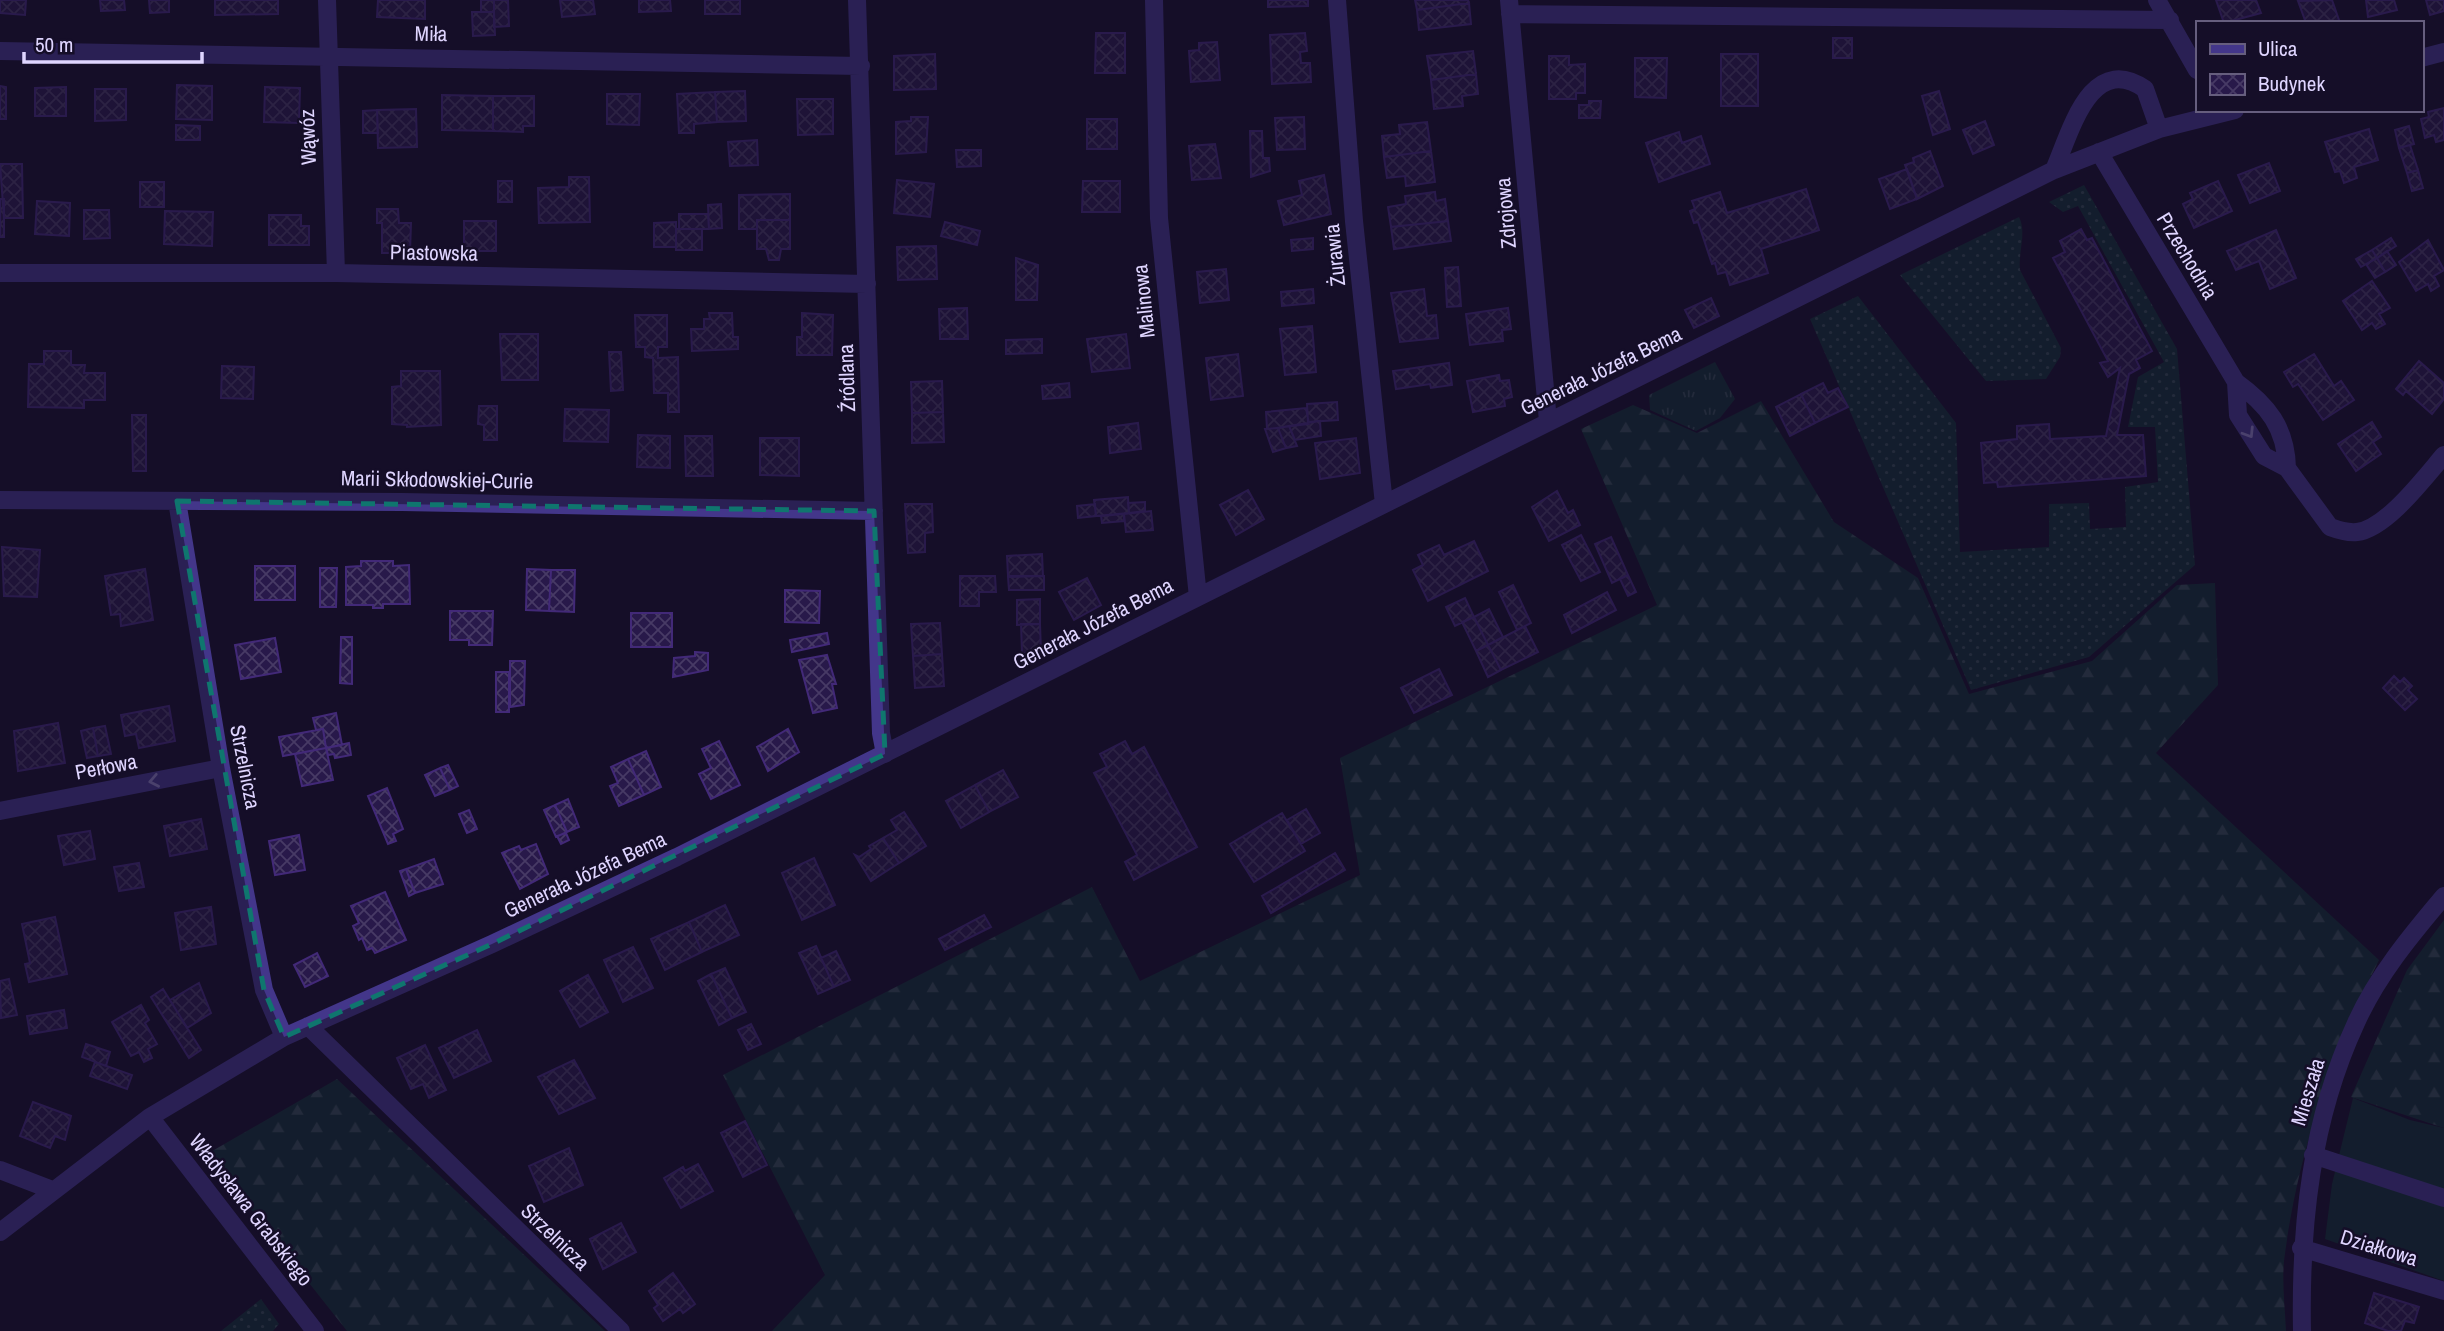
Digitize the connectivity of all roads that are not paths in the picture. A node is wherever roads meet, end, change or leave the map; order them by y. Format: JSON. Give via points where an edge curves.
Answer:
{"nodes":[{"id":1,"x":327,"y":0,"type":"edge"},
{"id":2,"x":857,"y":0,"type":"edge"},
{"id":3,"x":1154,"y":0,"type":"edge"},
{"id":4,"x":1337,"y":0,"type":"edge"},
{"id":5,"x":2157,"y":0,"type":"edge"},
{"id":6,"x":1509,"y":7,"type":"edge"},
{"id":7,"x":2170,"y":20,"type":"junction"},
{"id":8,"x":0,"y":51,"type":"edge"},
{"id":9,"x":2444,"y":52,"type":"edge"},
{"id":10,"x":329,"y":55,"type":"junction"},
{"id":11,"x":2423,"y":57,"type":"edge"},
{"id":12,"x":861,"y":66,"type":"junction"},
{"id":13,"x":2196,"y":68,"type":"edge"},
{"id":14,"x":2221,"y":112,"type":"edge"},
{"id":15,"x":2159,"y":129,"type":"junction"},
{"id":16,"x":2099,"y":152,"type":"junction"},
{"id":17,"x":2054,"y":170,"type":"junction"},
{"id":18,"x":0,"y":273,"type":"edge"},
{"id":19,"x":335,"y":273,"type":"junction"},
{"id":20,"x":867,"y":284,"type":"junction"},
{"id":21,"x":2236,"y":382,"type":"junction"},
{"id":22,"x":1548,"y":421,"type":"junction"},
{"id":23,"x":2444,"y":455,"type":"edge"},
{"id":24,"x":2287,"y":468,"type":"junction"},
{"id":25,"x":0,"y":500,"type":"edge"},
{"id":26,"x":177,"y":501,"type":"junction"},
{"id":27,"x":1384,"y":504,"type":"junction"},
{"id":28,"x":874,"y":511,"type":"junction"},
{"id":29,"x":1198,"y":597,"type":"junction"},
{"id":30,"x":885,"y":754,"type":"junction"},
{"id":31,"x":221,"y":768,"type":"junction"},
{"id":32,"x":0,"y":811,"type":"edge"},
{"id":33,"x":2444,"y":896,"type":"edge"},
{"id":34,"x":308,"y":1026,"type":"junction"},
{"id":35,"x":284,"y":1037,"type":"junction"},
{"id":36,"x":150,"y":1116,"type":"junction"},
{"id":37,"x":2313,"y":1155,"type":"junction"},
{"id":38,"x":0,"y":1170,"type":"edge"},
{"id":39,"x":52,"y":1190,"type":"junction"},
{"id":40,"x":2444,"y":1198,"type":"edge"},
{"id":41,"x":0,"y":1232,"type":"edge"},
{"id":42,"x":2301,"y":1248,"type":"junction"},
{"id":43,"x":2444,"y":1291,"type":"edge"},
{"id":44,"x":310,"y":1329,"type":"edge"},
{"id":45,"x":621,"y":1331,"type":"edge"},
{"id":46,"x":2302,"y":1331,"type":"edge"}],
"edges":[{"from":1,"to":10,"type":"street","name":"Wąwóz"},
{"from":2,"to":12,"type":"street","name":"Źródlana"},
{"from":3,"to":29,"type":"street","name":"Malinowa","via":[[1159,218]]},
{"from":4,"to":27,"type":"street","name":"Żurawia","via":[[1354,221]]},
{"from":5,"to":7,"type":"street"},
{"from":6,"to":7,"type":"street"},
{"from":6,"to":22,"type":"street","name":"Zdrojowa"},
{"from":7,"to":13,"type":"street"},
{"from":8,"to":10,"type":"street","name":"Miła"},
{"from":9,"to":11,"type":"street"},
{"from":10,"to":12,"type":"street","name":"Miła"},
{"from":10,"to":19,"type":"street","name":"Wąwóz"},
{"from":12,"to":20,"type":"street","name":"Źródlana"},
{"from":14,"to":15,"type":"street","name":"Generała Józefa Bema"},
{"from":15,"to":16,"type":"street","name":"Generała Józefa Bema"},
{"from":15,"to":17,"type":"street","via":[[2145,89],[2122,78],[2104,82],[2084,102]]},
{"from":16,"to":17,"type":"street","name":"Generała Józefa Bema"},
{"from":16,"to":21,"type":"street","name":"Przechodnia"},
{"from":17,"to":22,"type":"street","name":"Generała Józefa Bema"},
{"from":18,"to":19,"type":"street","name":"Piastowska"},
{"from":19,"to":20,"type":"street","name":"Piastowska"},
{"from":20,"to":28,"type":"street","name":"Źródlana"},
{"from":21,"to":24,"type":"street","name":"Przechodnia","via":[[2262,400],[2286,443]]},
{"from":21,"to":24,"type":"street","name":"Przechodnia","one_way":true,"via":[[2238,415],[2264,456]]},
{"from":22,"to":27,"type":"street","name":"Generała Józefa Bema"},
{"from":23,"to":24,"type":"street","name":"Przechodnia","via":[[2390,514],[2360,532],[2326,525]]},
{"from":25,"to":26,"type":"street","name":"Marii Skłodowskiej-Curie"},
{"from":26,"to":28,"type":"street","name":"Marii Skłodowskiej-Curie"},
{"from":26,"to":31,"type":"street","name":"Strzelnicza"},
{"from":27,"to":29,"type":"street","name":"Generała Józefa Bema"},
{"from":28,"to":30,"type":"street","name":"Źródlana"},
{"from":29,"to":30,"type":"street","name":"Generała Józefa Bema"},
{"from":30,"to":34,"type":"street","name":"Generała Józefa Bema","via":[[492,944]]},
{"from":31,"to":32,"type":"street","name":"Perłowa","one_way":true},
{"from":31,"to":35,"type":"street","name":"Strzelnicza","via":[[264,990]]},
{"from":33,"to":37,"type":"street","name":"Mieszała","via":[[2394,958],[2356,1022]]},
{"from":34,"to":35,"type":"street","name":"Generała Józefa Bema"},
{"from":34,"to":45,"type":"street","name":"Strzelnicza"},
{"from":35,"to":36,"type":"street","name":"Generała Józefa Bema"},
{"from":36,"to":39,"type":"street","name":"Generała Józefa Bema"},
{"from":36,"to":44,"type":"street","name":"Władysława Grabskiego"},
{"from":37,"to":40,"type":"street"},
{"from":37,"to":42,"type":"street","name":"Mieszała"},
{"from":38,"to":39,"type":"street"},
{"from":39,"to":41,"type":"street","name":"Generała Józefa Bema"},
{"from":42,"to":43,"type":"street","name":"Działkowa"},
{"from":42,"to":46,"type":"street","name":"Mieszała"}]}
